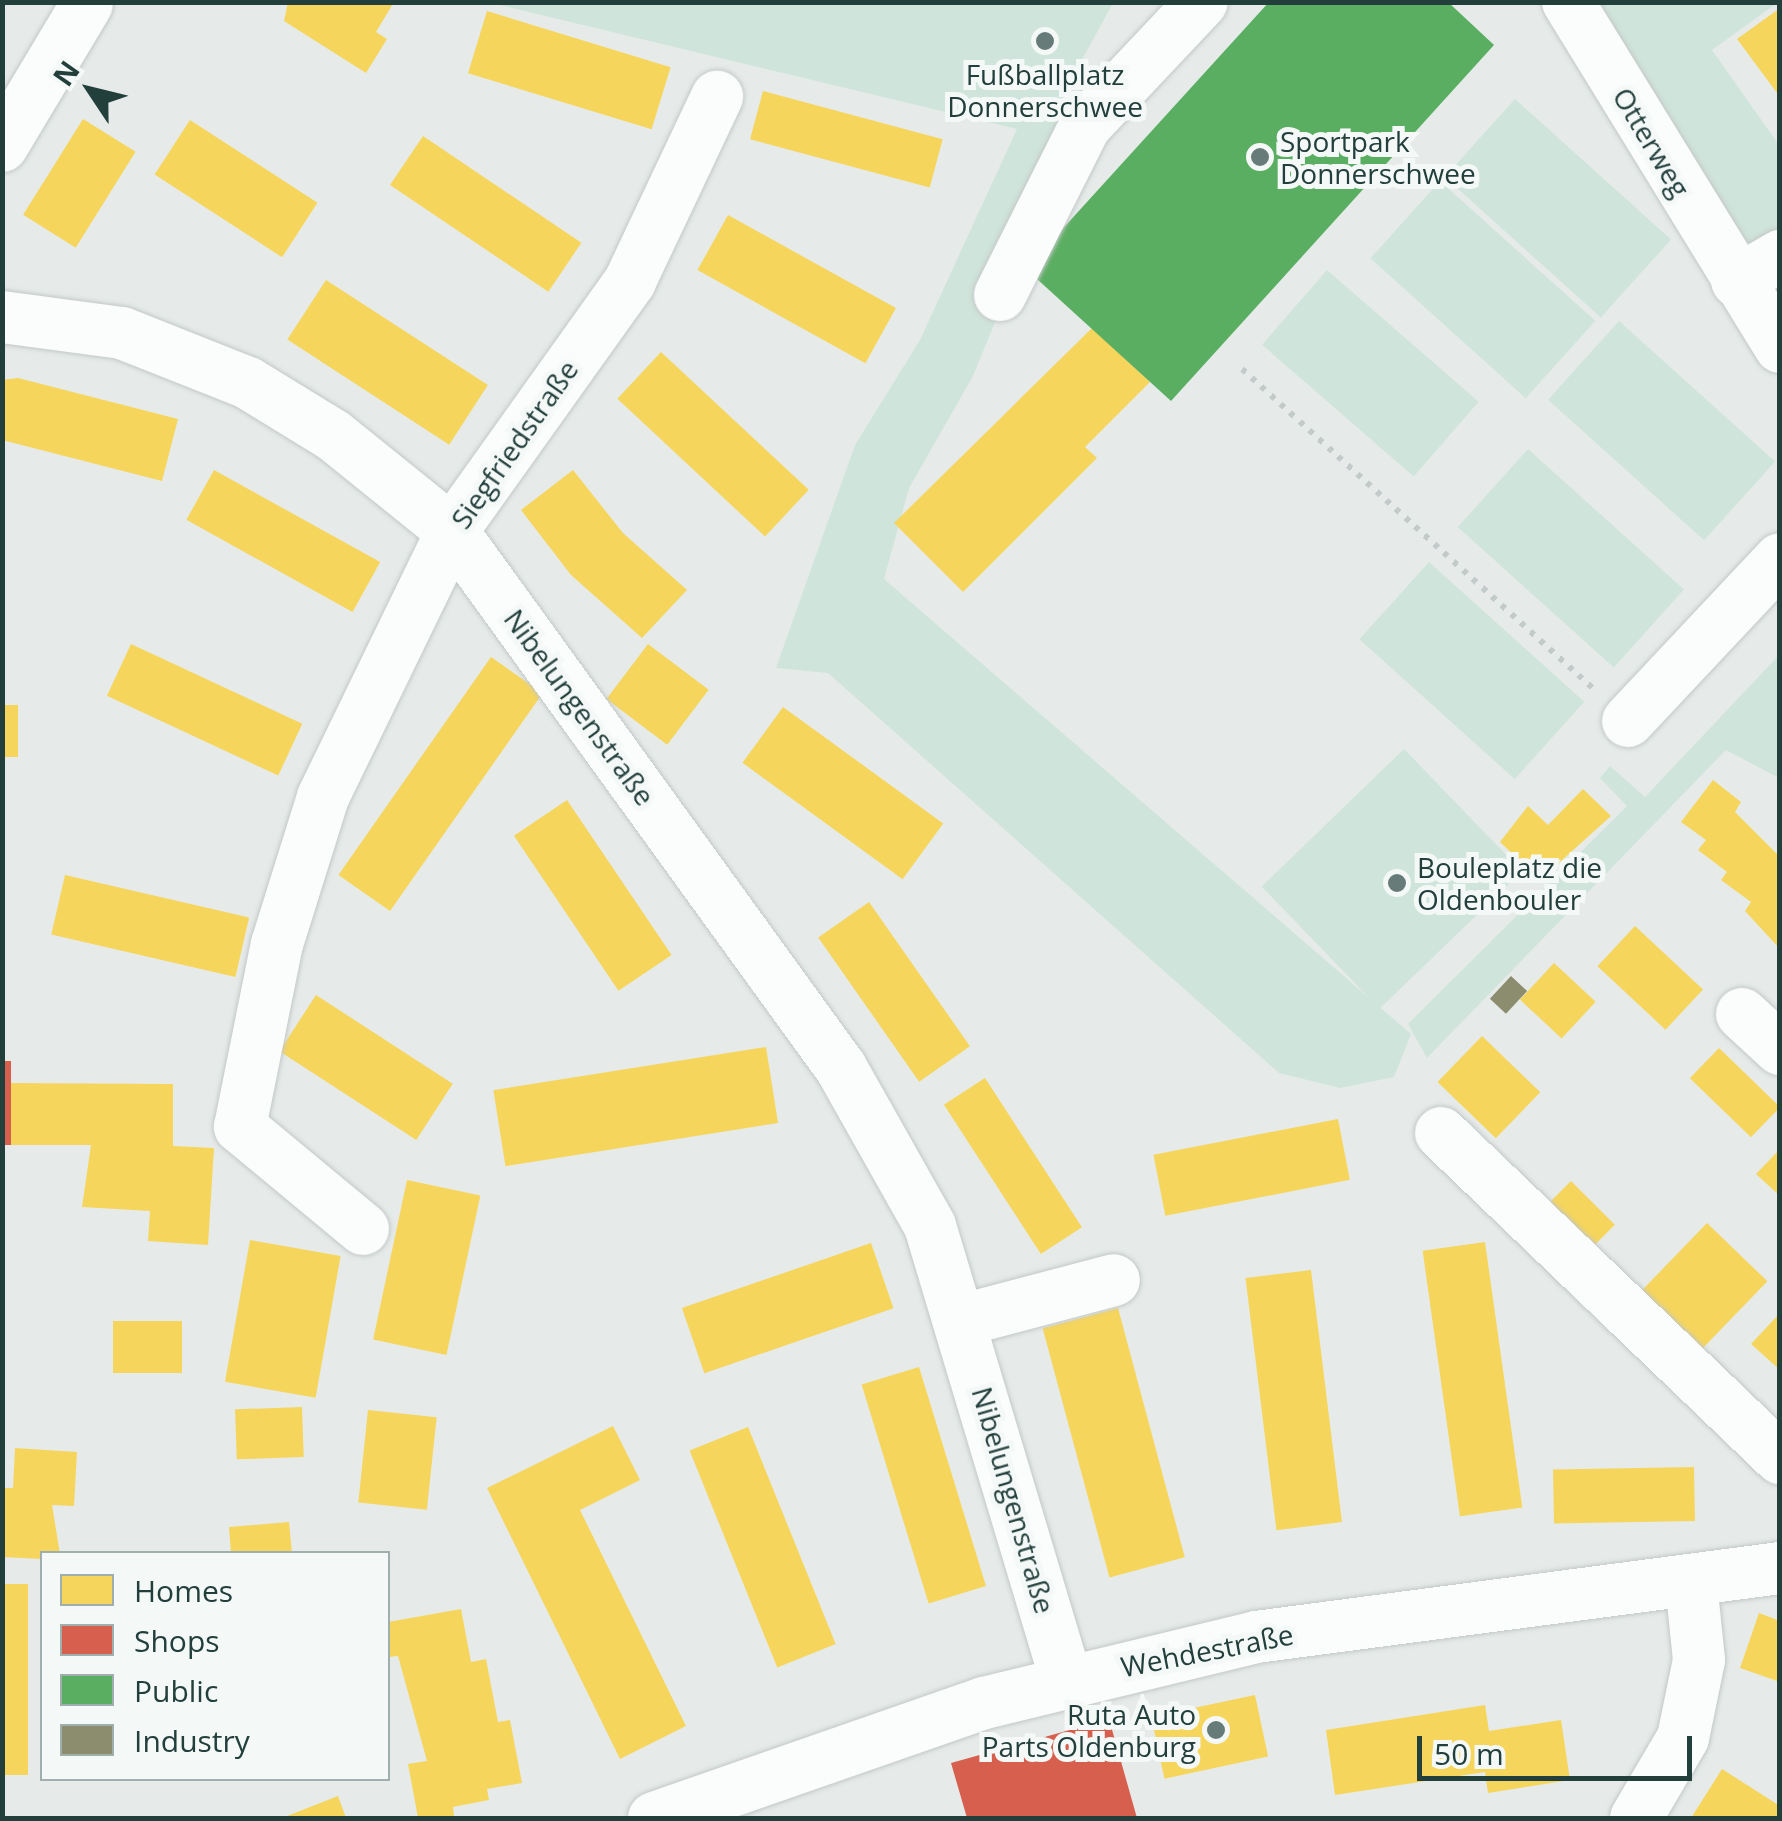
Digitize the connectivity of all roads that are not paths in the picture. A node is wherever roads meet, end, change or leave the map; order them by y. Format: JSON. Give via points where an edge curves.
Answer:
{"nodes":[{"id":1,"x":1202,"y":2,"type":"edge"},
{"id":2,"x":1568,"y":2,"type":"edge"},
{"id":3,"x":87,"y":4,"type":"edge"},
{"id":4,"x":717,"y":97,"type":"dead end"},
{"id":5,"x":2,"y":146,"type":"edge"},
{"id":6,"x":1758,"y":268,"type":"edge"},
{"id":7,"x":1000,"y":295,"type":"dead end"},
{"id":8,"x":2,"y":317,"type":"edge"},
{"id":9,"x":1780,"y":347,"type":"edge"},
{"id":10,"x":452,"y":530,"type":"junction"},
{"id":11,"x":1780,"y":559,"type":"edge"},
{"id":12,"x":1628,"y":721,"type":"road end"},
{"id":13,"x":1742,"y":1014,"type":"dead end"},
{"id":14,"x":1780,"y":1049,"type":"edge"},
{"id":15,"x":1441,"y":1133,"type":"dead end"},
{"id":16,"x":364,"y":1229,"type":"dead end"},
{"id":17,"x":1114,"y":1280,"type":"dead end"},
{"id":18,"x":963,"y":1320,"type":"junction"},
{"id":19,"x":1780,"y":1458,"type":"edge"},
{"id":20,"x":1780,"y":1568,"type":"edge"},
{"id":21,"x":1690,"y":1583,"type":"junction"},
{"id":22,"x":1066,"y":1679,"type":"junction"},
{"id":23,"x":654,"y":1818,"type":"edge"},
{"id":24,"x":1636,"y":1818,"type":"edge"}],
"edges":[{"from":1,"to":7,"type":"street","via":[[1085,126]]},
{"from":2,"to":6,"type":"street","name":"Otterweg"},
{"from":3,"to":5,"type":"street"},
{"from":4,"to":10,"type":"street","name":"Siegfriedstraße","via":[[630,280]]},
{"from":6,"to":9,"type":"street","name":"Otterweg"},
{"from":8,"to":10,"type":"street","name":"Nibelungenstraße","via":[[122,332],[248,383],[332,436]]},
{"from":10,"to":16,"type":"street","name":"Siegfriedstraße","via":[[323,797],[278,944],[240,1127]]},
{"from":10,"to":18,"type":"street","name":"Nibelungenstraße","via":[[841,1068],[930,1226]]},
{"from":11,"to":12,"type":"street"},
{"from":13,"to":14,"type":"street"},
{"from":15,"to":19,"type":"street"},
{"from":17,"to":18,"type":"street"},
{"from":18,"to":22,"type":"street","name":"Nibelungenstraße"},
{"from":20,"to":21,"type":"street","name":"Wehdestraße"},
{"from":21,"to":22,"type":"street","name":"Wehdestraße","via":[[1256,1636]]},
{"from":21,"to":24,"type":"street","via":[[1699,1660],[1683,1738]]},
{"from":22,"to":23,"type":"street","name":"Wehdestraße"}]}
